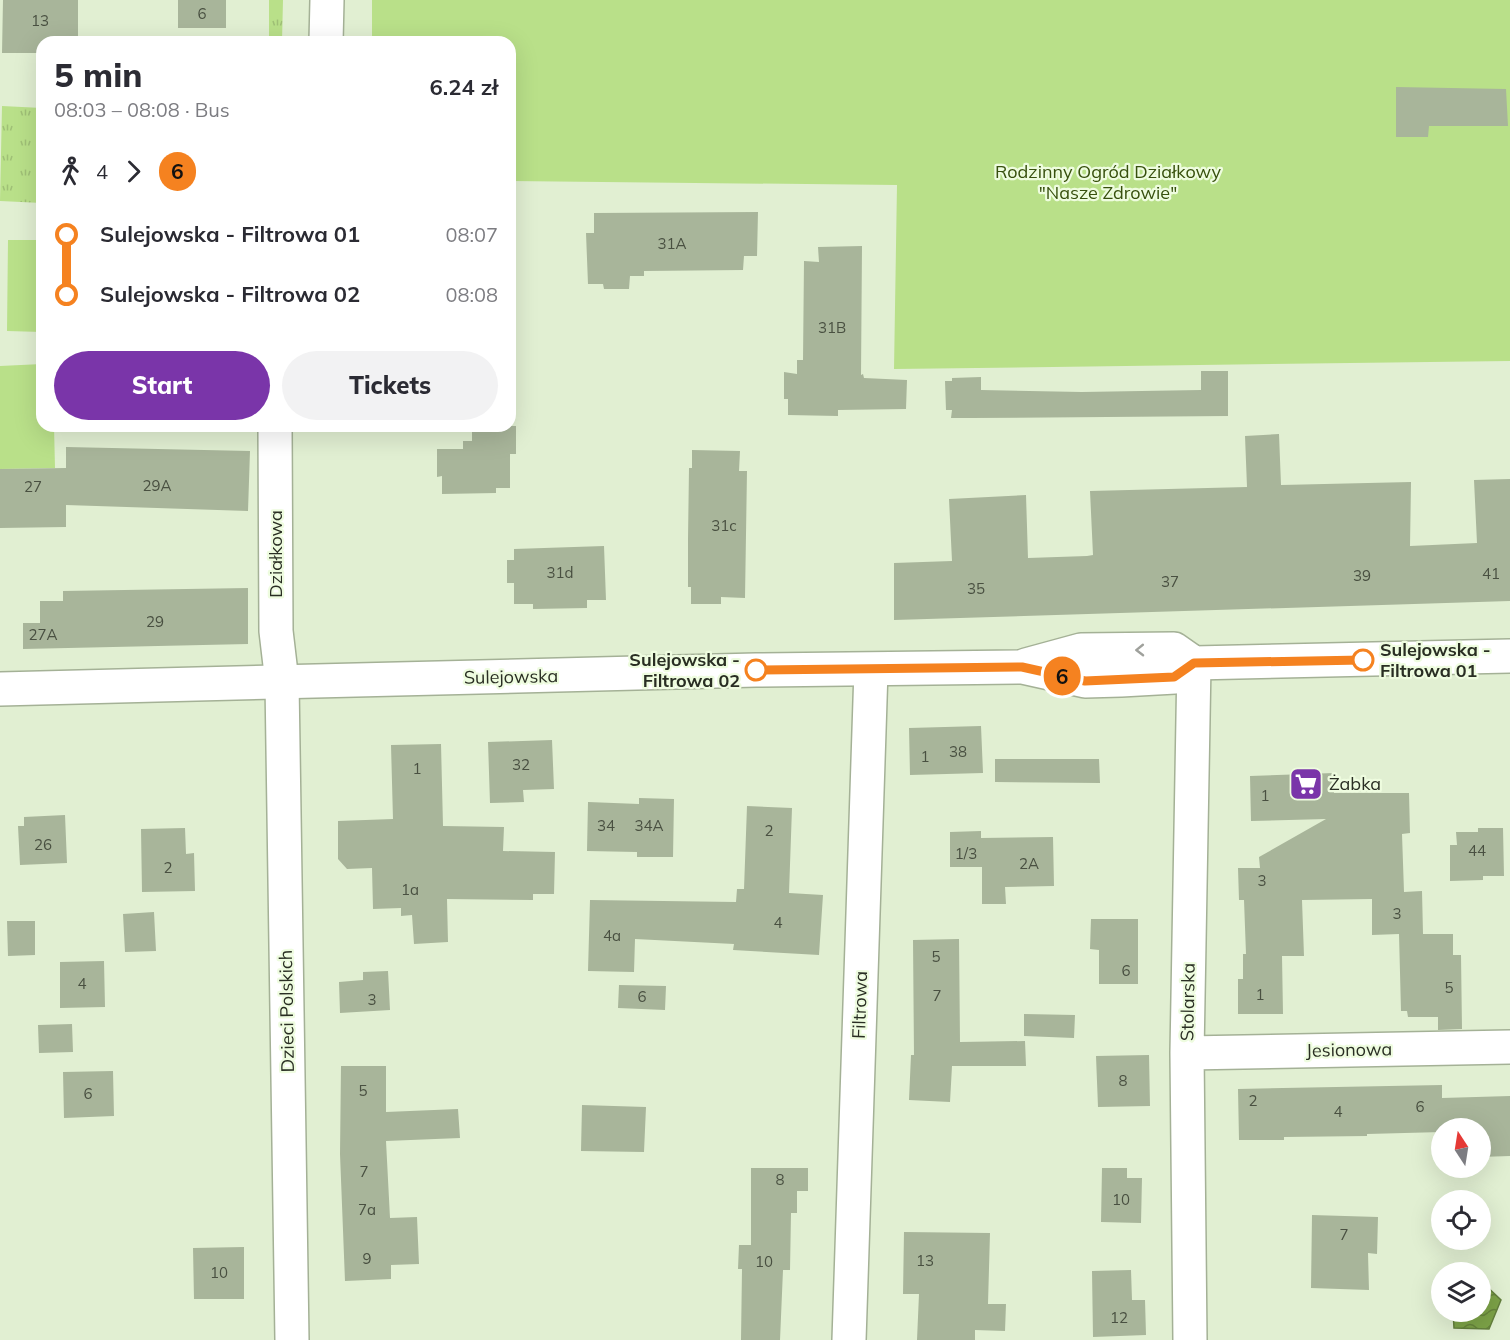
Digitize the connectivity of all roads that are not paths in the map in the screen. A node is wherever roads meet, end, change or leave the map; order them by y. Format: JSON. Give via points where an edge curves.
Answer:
{"nodes":[{"id":1,"x":327,"y":0,"type":"edge"},
{"id":2,"x":326,"y":36,"type":"edge"},
{"id":3,"x":276,"y":432,"type":"edge"},
{"id":4,"x":1510,"y":656,"type":"edge"},
{"id":5,"x":1194,"y":663,"type":"junction"},
{"id":6,"x":872,"y":670,"type":"junction"},
{"id":7,"x":282,"y":682,"type":"junction"},
{"id":8,"x":0,"y":689,"type":"edge"},
{"id":9,"x":1510,"y":1047,"type":"edge"},
{"id":10,"x":1187,"y":1053,"type":"junction"},
{"id":11,"x":292,"y":1340,"type":"edge"},
{"id":12,"x":849,"y":1340,"type":"edge"},
{"id":13,"x":1190,"y":1340,"type":"edge"}],
"edges":[{"from":1,"to":2,"type":"street"},
{"from":3,"to":7,"type":"street","name":"Działkowa","via":[[276,631]]},
{"from":4,"to":5,"type":"street","name":"Sulejowska"},
{"from":5,"to":6,"type":"street","name":"Sulejowska","via":[[1173,649],[1081,650],[1022,667]]},
{"from":5,"to":10,"type":"street","name":"Stolarska"},
{"from":6,"to":7,"type":"street","name":"Sulejowska"},
{"from":6,"to":12,"type":"street","name":"Filtrowa"},
{"from":7,"to":8,"type":"street","name":"Sulejowska"},
{"from":7,"to":11,"type":"street","name":"Dzieci Polskich"},
{"from":9,"to":10,"type":"street","name":"Jesionowa"},
{"from":10,"to":13,"type":"street","name":"Stolarska"}]}
